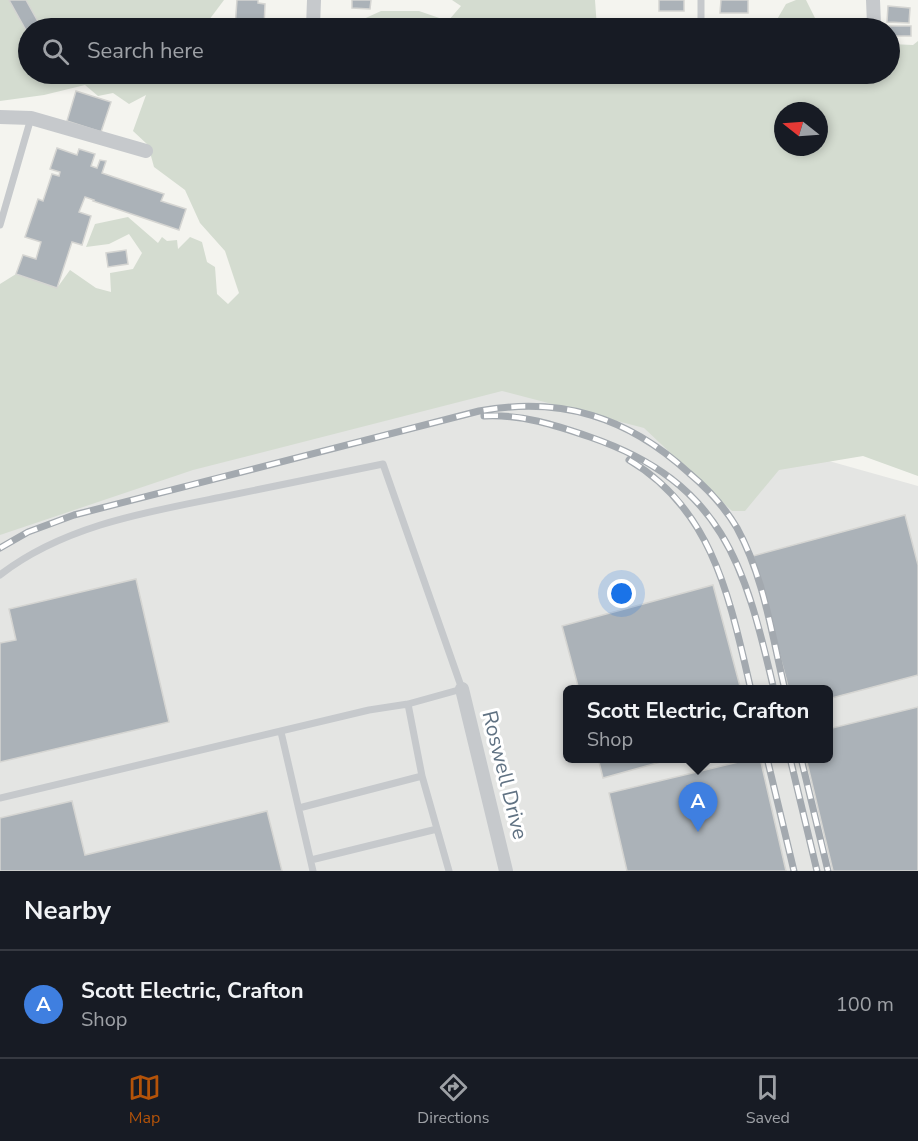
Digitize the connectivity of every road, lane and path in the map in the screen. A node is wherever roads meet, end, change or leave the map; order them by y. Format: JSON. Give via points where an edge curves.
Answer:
{"nodes":[{"id":1,"x":314,"y":0,"type":"edge"},
{"id":2,"x":701,"y":0,"type":"edge"},
{"id":3,"x":873,"y":0,"type":"edge"},
{"id":4,"x":313,"y":18,"type":"edge"},
{"id":5,"x":701,"y":18,"type":"edge"},
{"id":6,"x":874,"y":18,"type":"edge"},
{"id":7,"x":0,"y":117,"type":"edge"},
{"id":8,"x":31,"y":118,"type":"junction"},
{"id":9,"x":147,"y":151,"type":"dead end"},
{"id":10,"x":0,"y":225,"type":"edge"},
{"id":11,"x":0,"y":575,"type":"edge"},
{"id":12,"x":462,"y":689,"type":"junction"},
{"id":13,"x":408,"y":704,"type":"junction"},
{"id":14,"x":281,"y":732,"type":"junction"},
{"id":15,"x":422,"y":777,"type":"junction"},
{"id":16,"x":0,"y":798,"type":"edge"},
{"id":17,"x":299,"y":808,"type":"junction"},
{"id":18,"x":437,"y":829,"type":"junction"},
{"id":19,"x":311,"y":860,"type":"junction"},
{"id":20,"x":313,"y":871,"type":"edge"},
{"id":21,"x":448,"y":871,"type":"edge"},
{"id":22,"x":506,"y":871,"type":"edge"}],
"edges":[{"from":1,"to":4,"type":"street"},
{"from":2,"to":5,"type":"lane"},
{"from":3,"to":6,"type":"street"},
{"from":7,"to":8,"type":"street"},
{"from":8,"to":9,"type":"street"},
{"from":8,"to":10,"type":"lane"},
{"from":11,"to":12,"type":"lane","via":[[16,562],[59,541],[135,515],[384,464]]},
{"from":12,"to":13,"type":"lane"},
{"from":12,"to":22,"type":"street","name":"Roswell Drive"},
{"from":13,"to":14,"type":"lane"},
{"from":13,"to":15,"type":"lane"},
{"from":14,"to":16,"type":"lane"},
{"from":14,"to":17,"type":"lane"},
{"from":15,"to":17,"type":"lane"},
{"from":15,"to":18,"type":"lane"},
{"from":17,"to":19,"type":"lane"},
{"from":18,"to":19,"type":"lane"},
{"from":18,"to":21,"type":"lane"},
{"from":19,"to":20,"type":"lane"}]}
